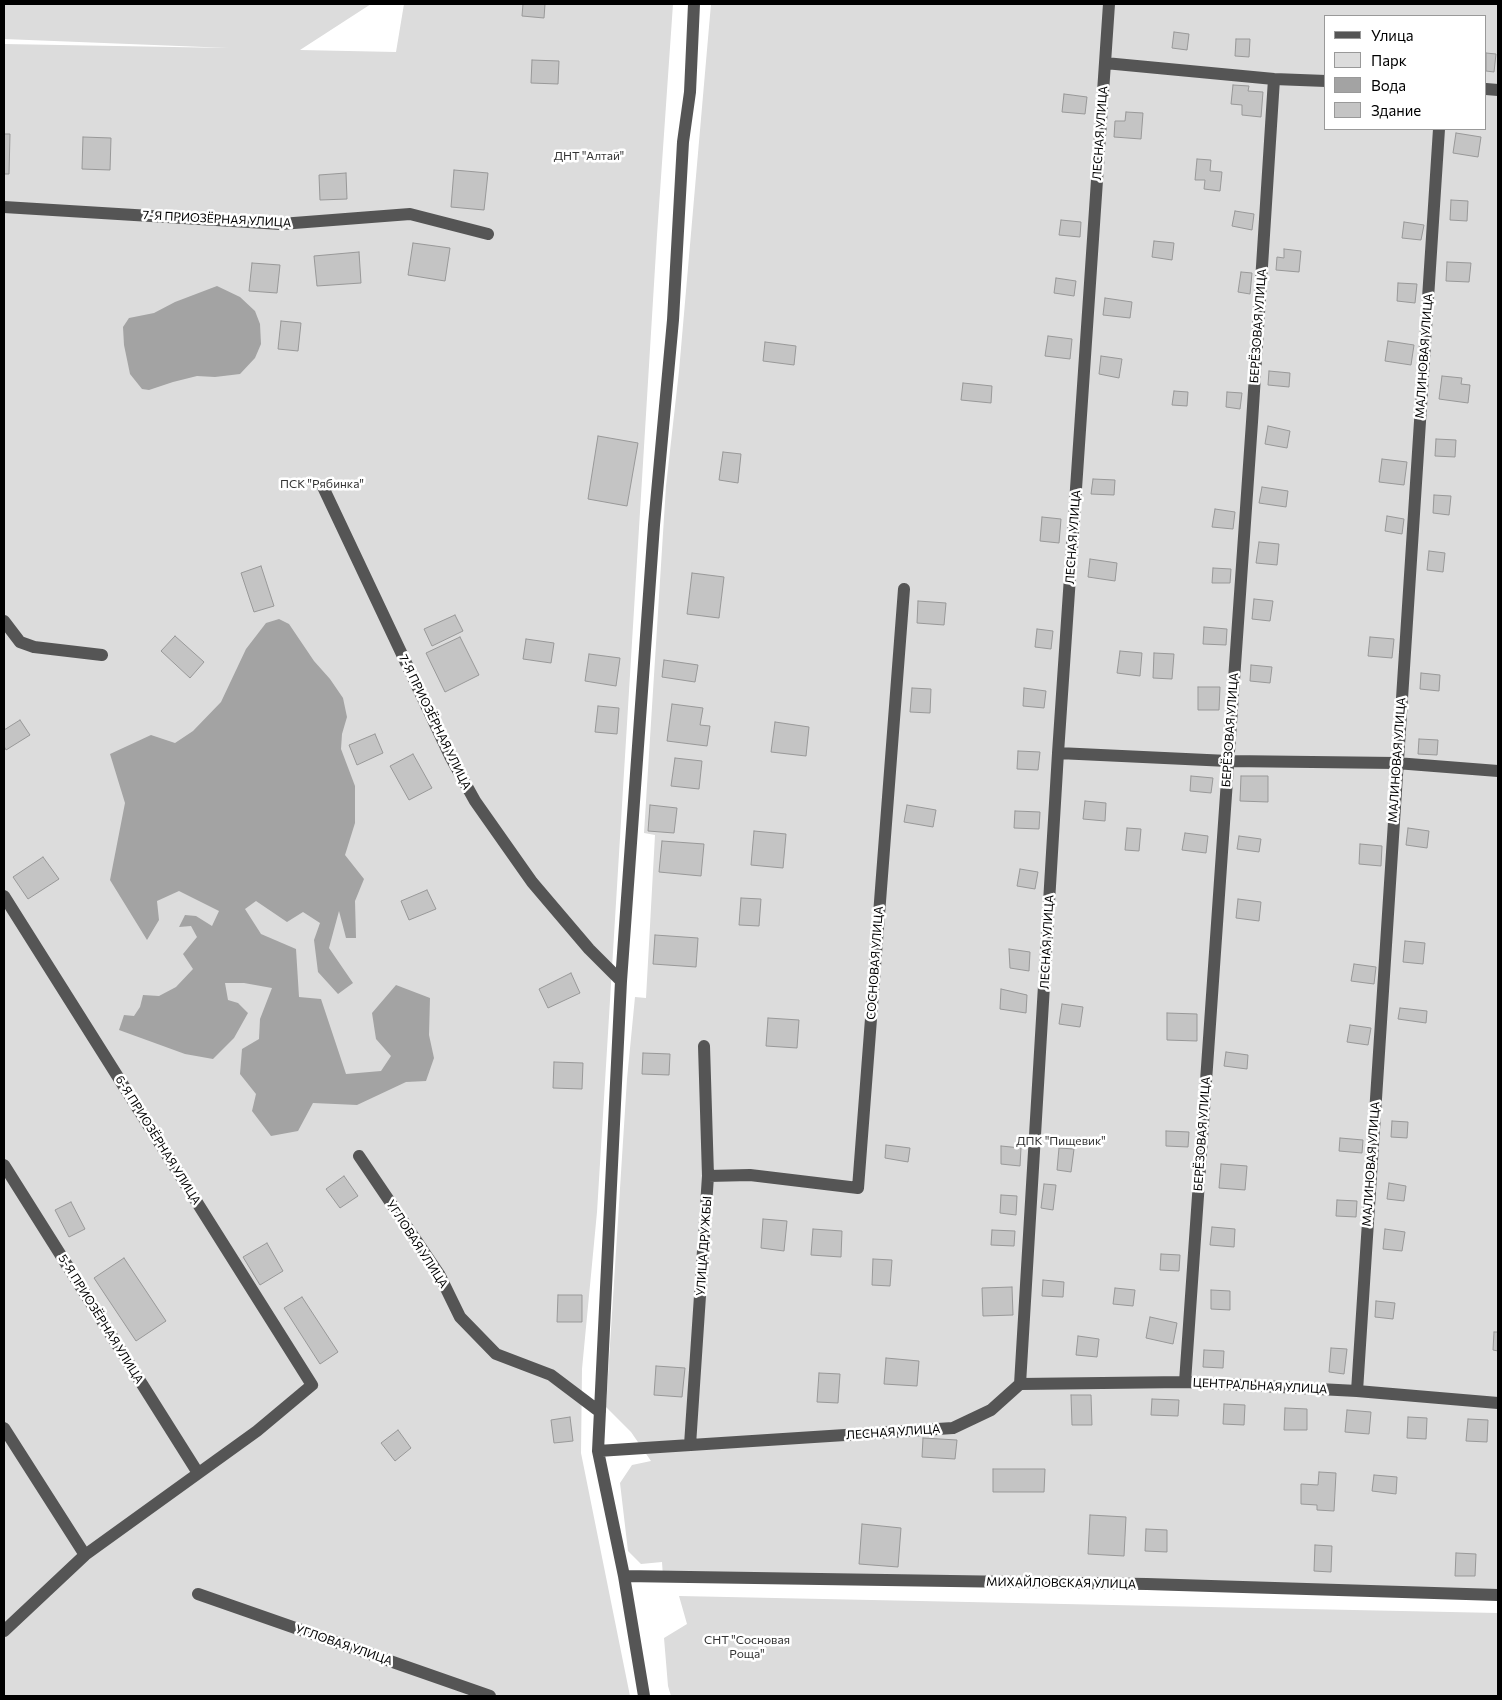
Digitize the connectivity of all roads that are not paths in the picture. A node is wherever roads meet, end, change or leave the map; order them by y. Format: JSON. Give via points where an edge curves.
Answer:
{"nodes":[{"id":1,"x":694,"y":4,"type":"edge"},
{"id":2,"x":1110,"y":4,"type":"edge"},
{"id":3,"x":1105,"y":63,"type":"junction"},
{"id":4,"x":1274,"y":79,"type":"junction"},
{"id":5,"x":1324,"y":81,"type":"edge"},
{"id":6,"x":1439,"y":130,"type":"edge"},
{"id":7,"x":4,"y":207,"type":"edge"},
{"id":8,"x":488,"y":234,"type":"dead end"},
{"id":9,"x":323,"y":486,"type":"dead end"},
{"id":10,"x":904,"y":589,"type":"dead end"},
{"id":11,"x":4,"y":621,"type":"edge"},
{"id":12,"x":102,"y":655,"type":"dead end"},
{"id":13,"x":1058,"y":753,"type":"junction"},
{"id":14,"x":1228,"y":761,"type":"junction"},
{"id":15,"x":1396,"y":763,"type":"junction"},
{"id":16,"x":1498,"y":771,"type":"edge"},
{"id":17,"x":4,"y":896,"type":"edge"},
{"id":18,"x":621,"y":980,"type":"junction"},
{"id":19,"x":704,"y":1046,"type":"dead end"},
{"id":20,"x":359,"y":1156,"type":"dead end"},
{"id":21,"x":4,"y":1165,"type":"edge"},
{"id":22,"x":708,"y":1176,"type":"junction"},
{"id":23,"x":1185,"y":1382,"type":"junction"},
{"id":24,"x":1020,"y":1384,"type":"junction"},
{"id":25,"x":1357,"y":1391,"type":"junction"},
{"id":26,"x":1498,"y":1404,"type":"edge"},
{"id":27,"x":600,"y":1412,"type":"junction"},
{"id":28,"x":4,"y":1428,"type":"edge"},
{"id":29,"x":690,"y":1445,"type":"junction"},
{"id":30,"x":598,"y":1451,"type":"junction"},
{"id":31,"x":198,"y":1473,"type":"junction"},
{"id":32,"x":85,"y":1555,"type":"junction"},
{"id":33,"x":624,"y":1576,"type":"junction"},
{"id":34,"x":198,"y":1594,"type":"dead end"},
{"id":35,"x":1498,"y":1595,"type":"edge"},
{"id":36,"x":4,"y":1631,"type":"edge"},
{"id":37,"x":490,"y":1696,"type":"edge"},
{"id":38,"x":644,"y":1696,"type":"edge"}],
"edges":[{"from":1,"to":18,"type":"street","via":[[674,320],[654,525]]},
{"from":2,"to":3,"type":"street","name":"ЛЕСНАЯ УЛИЦА"},
{"from":3,"to":4,"type":"street"},
{"from":3,"to":13,"type":"street","name":"ЛЕСНАЯ УЛИЦА"},
{"from":4,"to":5,"type":"street"},
{"from":4,"to":14,"type":"street","name":"БЕРЁЗОВАЯ УЛИЦА"},
{"from":6,"to":15,"type":"street","name":"МАЛИНОВАЯ УЛИЦА"},
{"from":7,"to":8,"type":"street","name":"7-Я ПРИОЗЁРНАЯ УЛИЦА","via":[[281,224],[410,214]]},
{"from":9,"to":18,"type":"street","name":"7-Я ПРИОЗЁРНАЯ УЛИЦА","via":[[450,756],[475,801],[532,882],[589,950]]},
{"from":10,"to":22,"type":"street","name":"СОСНОВАЯ УЛИЦА","via":[[858,1188],[750,1175]]},
{"from":11,"to":12,"type":"street","via":[[20,642],[34,647]]},
{"from":13,"to":14,"type":"street"},
{"from":13,"to":24,"type":"street","name":"ЛЕСНАЯ УЛИЦА"},
{"from":14,"to":15,"type":"street"},
{"from":14,"to":23,"type":"street","name":"БЕРЁЗОВАЯ УЛИЦА"},
{"from":15,"to":16,"type":"street"},
{"from":15,"to":25,"type":"street","name":"МАЛИНОВАЯ УЛИЦА"},
{"from":17,"to":31,"type":"street","name":"6-Я ПРИОЗЁРНАЯ УЛИЦА","via":[[312,1385]]},
{"from":18,"to":27,"type":"street"},
{"from":19,"to":22,"type":"street","name":"УЛИЦА ДРУЖБЫ"},
{"from":20,"to":27,"type":"street","name":"УГЛОВАЯ УЛИЦА","via":[[439,1274],[460,1317],[496,1354],[551,1375]]},
{"from":21,"to":31,"type":"street","name":"5-Я ПРИОЗЁРНАЯ УЛИЦА"},
{"from":22,"to":29,"type":"street","name":"УЛИЦА ДРУЖБЫ"},
{"from":23,"to":24,"type":"street","name":"ЦЕНТРАЛЬНАЯ УЛИЦА"},
{"from":23,"to":25,"type":"street","name":"ЦЕНТРАЛЬНАЯ УЛИЦА"},
{"from":24,"to":29,"type":"street","name":"ЛЕСНАЯ УЛИЦА","via":[[991,1410],[953,1428]]},
{"from":25,"to":26,"type":"street","name":"ЦЕНТРАЛЬНАЯ УЛИЦА"},
{"from":27,"to":30,"type":"street"},
{"from":28,"to":32,"type":"street"},
{"from":29,"to":30,"type":"street","name":"ЛЕСНАЯ УЛИЦА"},
{"from":30,"to":33,"type":"street"},
{"from":31,"to":32,"type":"street"},
{"from":32,"to":36,"type":"street"},
{"from":33,"to":35,"type":"street","name":"МИХАЙЛОВСКАЯ УЛИЦА","via":[[1147,1584]]},
{"from":33,"to":38,"type":"street"},
{"from":34,"to":37,"type":"street","name":"УГЛОВАЯ УЛИЦА"}]}
